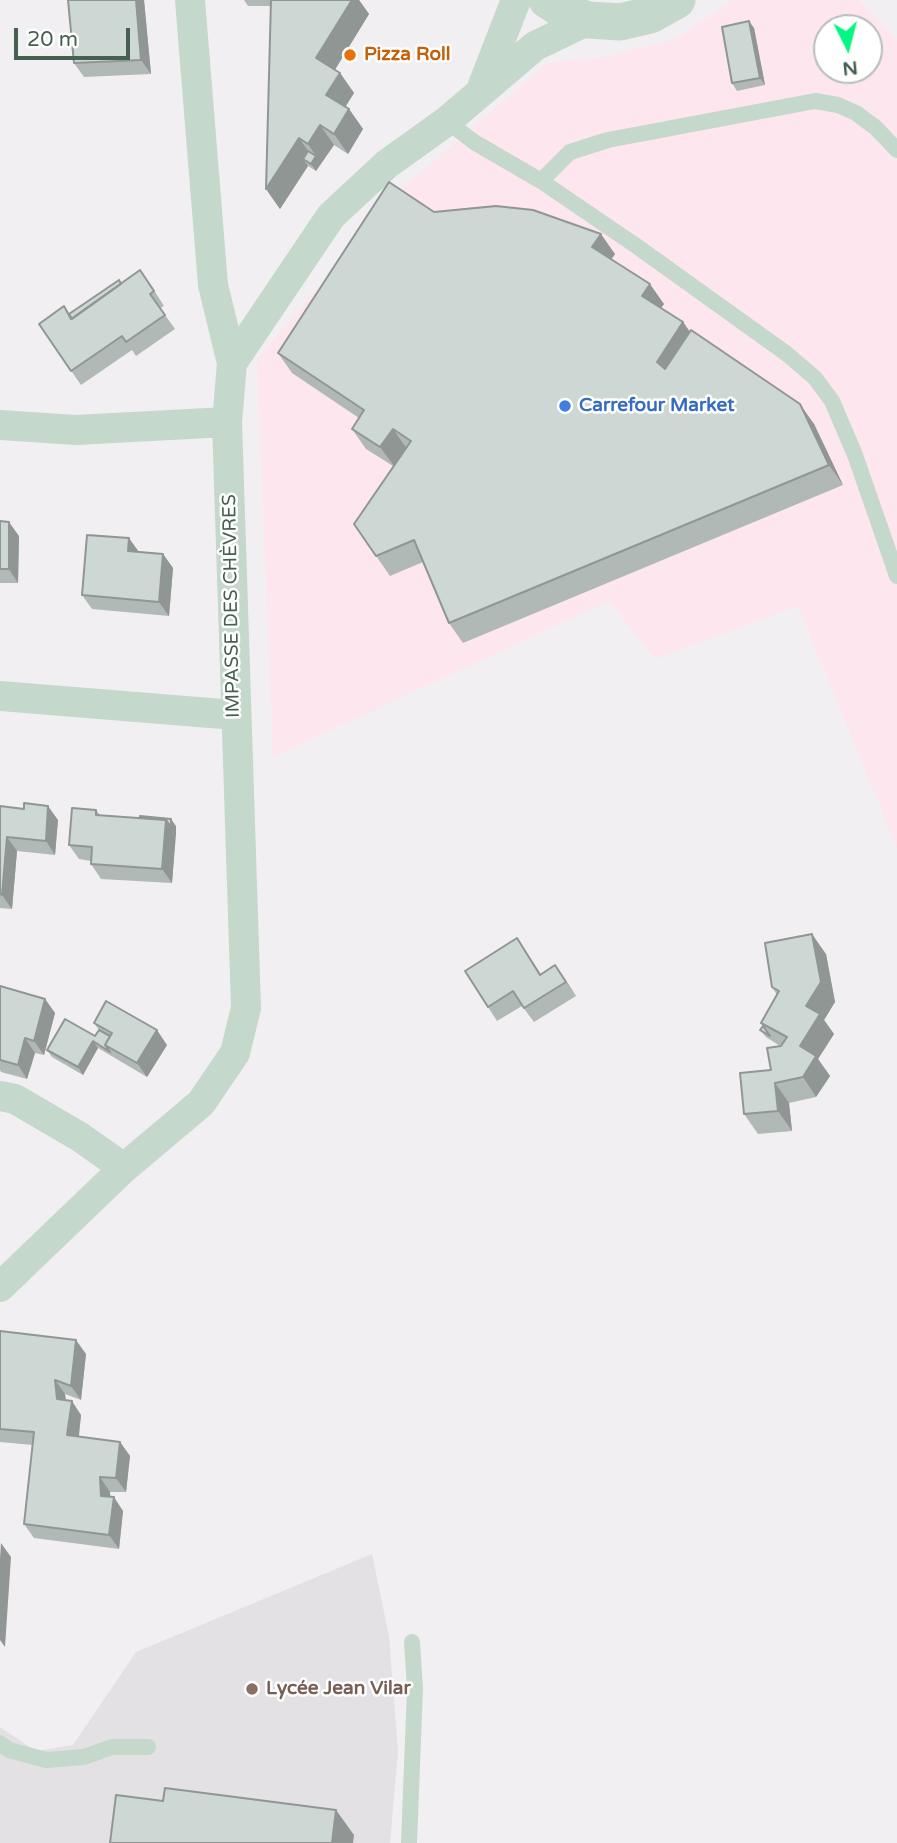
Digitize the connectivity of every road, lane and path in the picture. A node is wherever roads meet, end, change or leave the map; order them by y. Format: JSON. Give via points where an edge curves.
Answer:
{"nodes":[{"id":1,"x":190,"y":0,"type":"edge"},
{"id":2,"x":516,"y":0,"type":"edge"},
{"id":3,"x":547,"y":0,"type":"edge"},
{"id":4,"x":677,"y":0,"type":"edge"},
{"id":5,"x":589,"y":20,"type":"junction"},
{"id":6,"x":482,"y":89,"type":"junction"},
{"id":7,"x":447,"y":121,"type":"junction"},
{"id":8,"x":897,"y":150,"type":"edge"},
{"id":9,"x":541,"y":181,"type":"junction"},
{"id":10,"x":232,"y":363,"type":"junction"},
{"id":11,"x":227,"y":422,"type":"junction"},
{"id":12,"x":0,"y":425,"type":"edge"},
{"id":13,"x":897,"y":576,"type":"edge"},
{"id":14,"x":0,"y":696,"type":"edge"},
{"id":15,"x":234,"y":715,"type":"junction"},
{"id":16,"x":0,"y":1096,"type":"edge"},
{"id":17,"x":124,"y":1168,"type":"junction"},
{"id":18,"x":0,"y":1287,"type":"edge"},
{"id":19,"x":412,"y":1642,"type":"dead end"},
{"id":20,"x":0,"y":1743,"type":"edge"},
{"id":21,"x":148,"y":1748,"type":"dead end"},
{"id":22,"x":409,"y":1843,"type":"edge"}],
"edges":[{"from":1,"to":10,"type":"street","name":"IMPASSE DES CHÈVRES","via":[[213,285]]},
{"from":2,"to":6,"type":"street"},
{"from":3,"to":5,"type":"street"},
{"from":4,"to":5,"type":"street","via":[[650,15],[620,22]]},
{"from":5,"to":6,"type":"street","via":[[535,46]]},
{"from":6,"to":7,"type":"street"},
{"from":7,"to":9,"type":"lane"},
{"from":7,"to":10,"type":"street","via":[[387,164],[331,216]]},
{"from":8,"to":9,"type":"lane","via":[[856,113],[815,101],[608,140],[570,152]]},
{"from":9,"to":13,"type":"lane","via":[[816,378],[832,401],[855,455]]},
{"from":10,"to":11,"type":"street","name":"IMPASSE DES CHÈVRES"},
{"from":11,"to":12,"type":"street","via":[[76,430]]},
{"from":11,"to":15,"type":"street","name":"IMPASSE DES CHÈVRES"},
{"from":14,"to":15,"type":"street"},
{"from":15,"to":17,"type":"street","name":"IMPASSE DES CHÈVRES","via":[[246,1008],[235,1053],[201,1103]]},
{"from":16,"to":17,"type":"street","via":[[69,1131]]},
{"from":17,"to":18,"type":"street","name":"IMPASSE DES CHÈVRES"},
{"from":19,"to":22,"type":"lane","via":[[415,1689]]},
{"from":20,"to":21,"type":"lane","via":[[46,1760],[84,1757],[112,1747]]}]}
